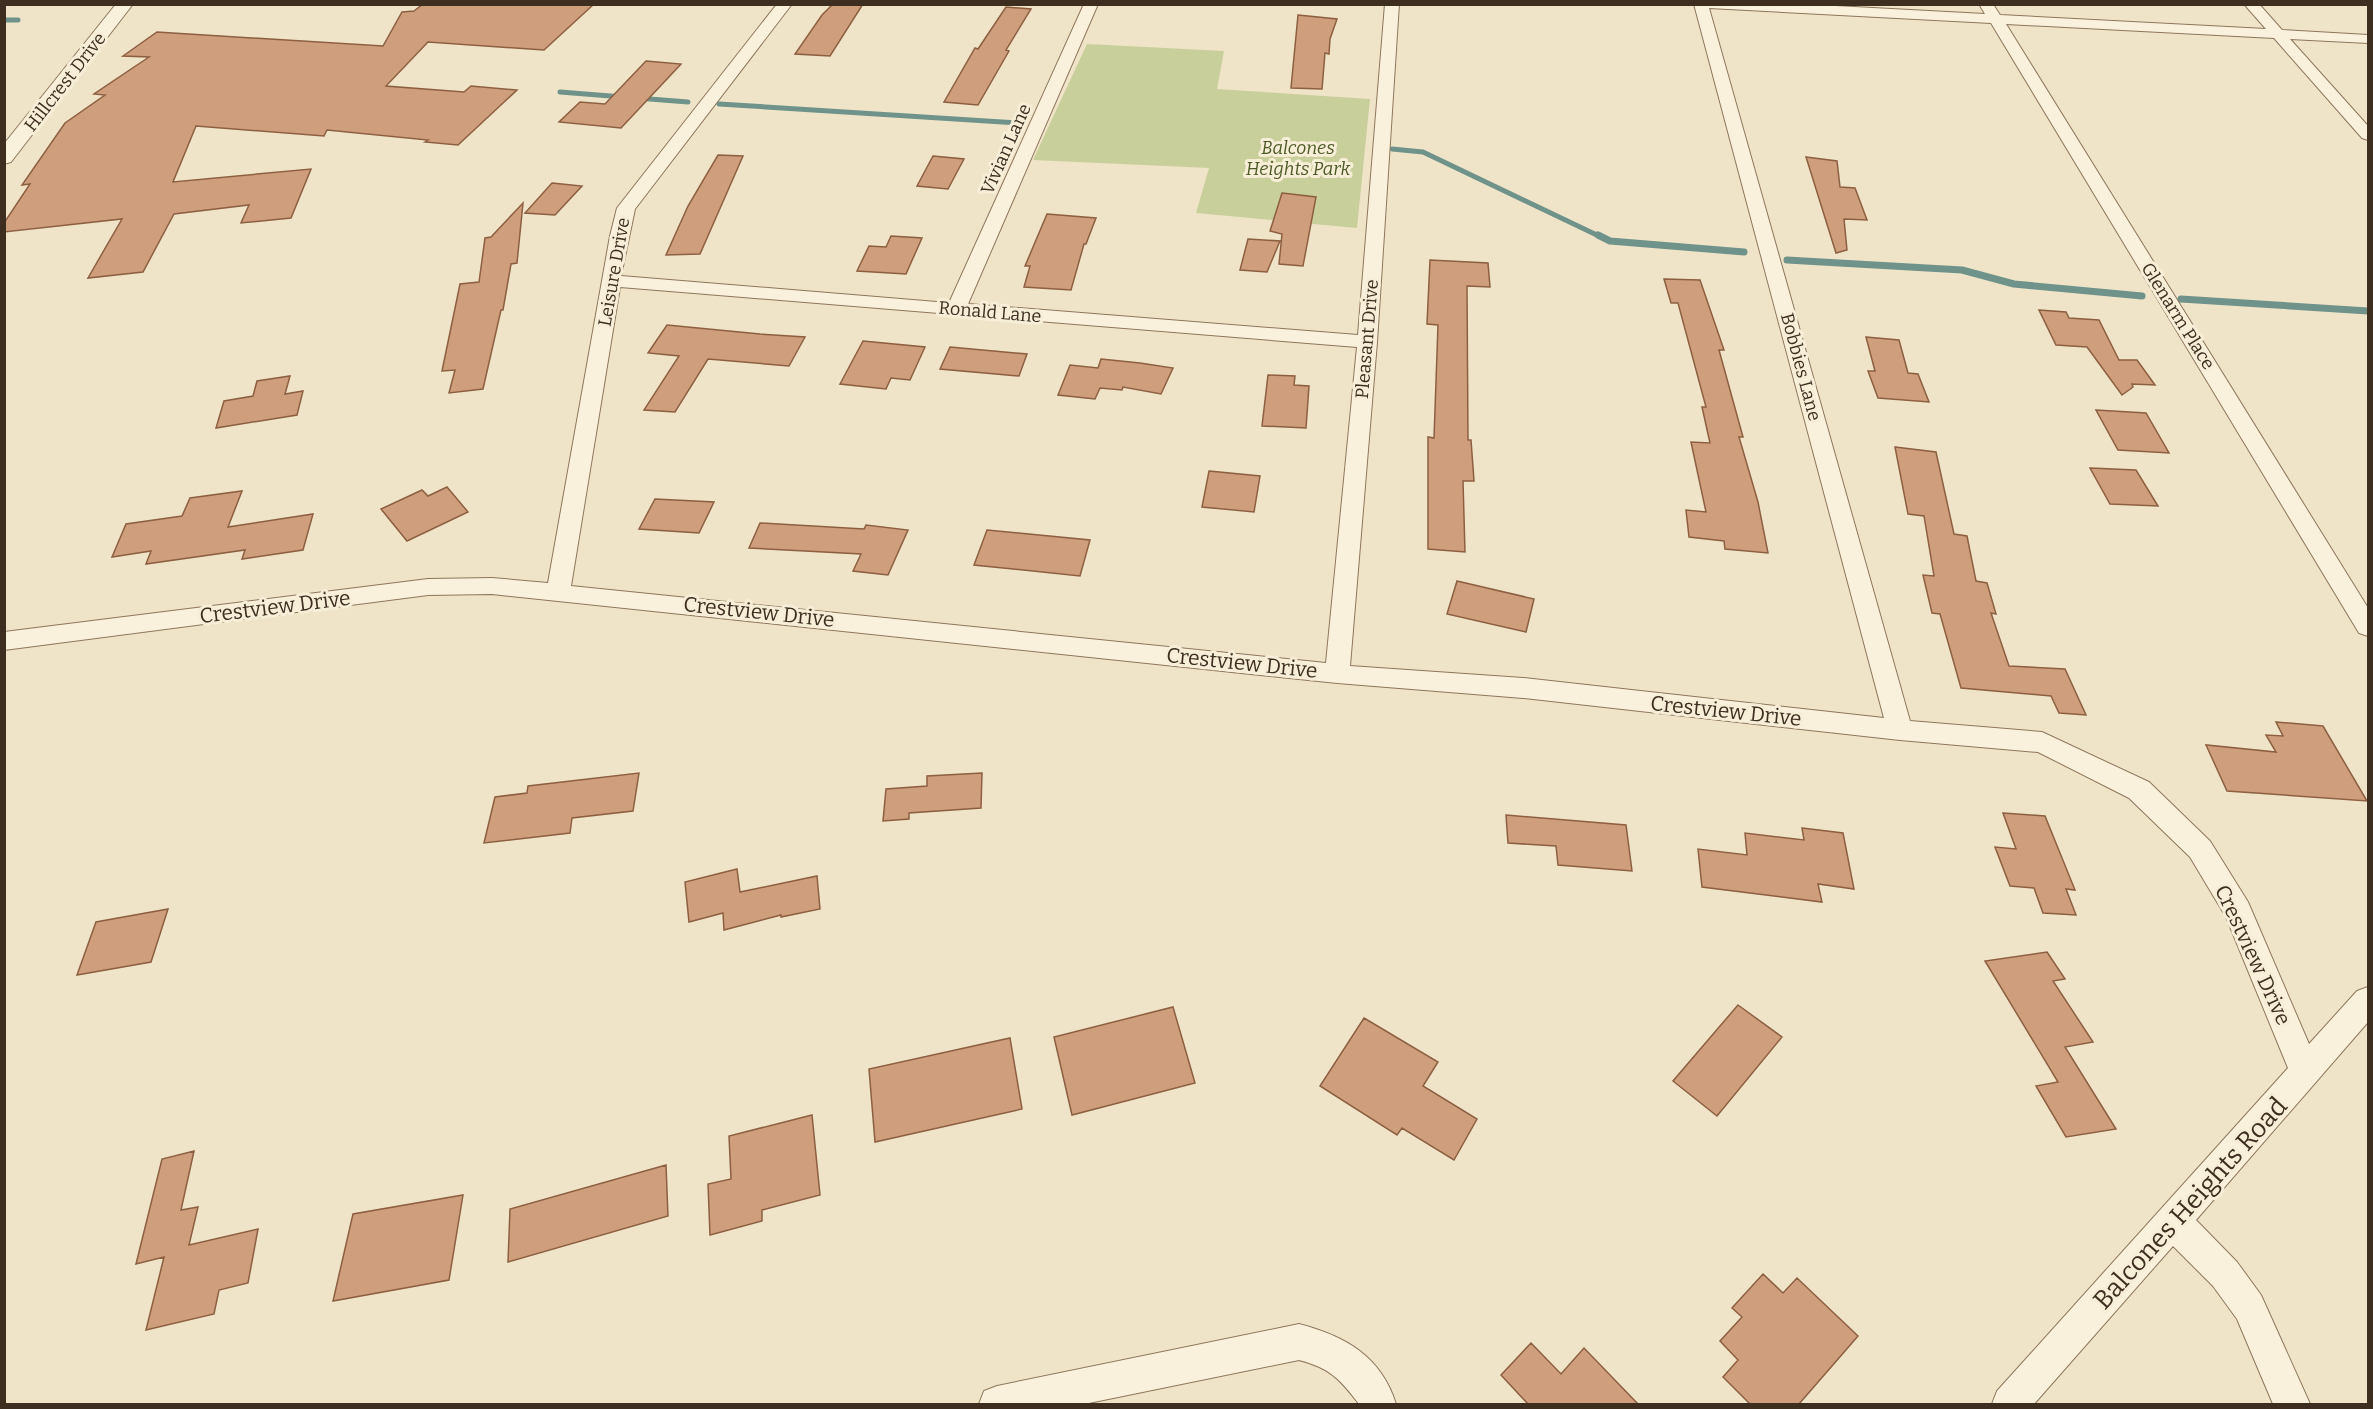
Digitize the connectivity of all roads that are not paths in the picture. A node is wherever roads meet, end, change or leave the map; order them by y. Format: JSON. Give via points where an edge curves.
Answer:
{"nodes":[{"id":1,"x":124,"y":4,"type":"edge"},
{"id":2,"x":785,"y":4,"type":"edge"},
{"id":3,"x":1091,"y":4,"type":"edge"},
{"id":4,"x":1392,"y":4,"type":"edge"},
{"id":5,"x":1701,"y":4,"type":"edge"},
{"id":6,"x":1708,"y":4,"type":"edge"},
{"id":7,"x":2251,"y":4,"type":"edge"},
{"id":8,"x":1991,"y":12,"type":"edge"},
{"id":9,"x":2279,"y":34,"type":"junction"},
{"id":10,"x":2368,"y":39,"type":"edge"},
{"id":11,"x":2368,"y":135,"type":"edge"},
{"id":12,"x":4,"y":158,"type":"edge"},
{"id":13,"x":612,"y":281,"type":"junction"},
{"id":14,"x":956,"y":309,"type":"junction"},
{"id":15,"x":1367,"y":342,"type":"junction"},
{"id":16,"x":558,"y":591,"type":"junction"},
{"id":17,"x":2368,"y":627,"type":"edge"},
{"id":18,"x":4,"y":641,"type":"edge"},
{"id":19,"x":1337,"y":674,"type":"junction"},
{"id":20,"x":1900,"y":730,"type":"junction"},
{"id":21,"x":2368,"y":1001,"type":"edge"},
{"id":22,"x":2306,"y":1072,"type":"junction"},
{"id":23,"x":2174,"y":1222,"type":"junction"},
{"id":24,"x":997,"y":1404,"type":"edge"},
{"id":25,"x":1378,"y":1404,"type":"edge"},
{"id":26,"x":2010,"y":1404,"type":"edge"},
{"id":27,"x":2292,"y":1404,"type":"edge"}],
"edges":[{"from":1,"to":12,"type":"street","name":"Hillcrest Drive"},
{"from":2,"to":13,"type":"street","name":"Leisure Drive","via":[[626,208]]},
{"from":3,"to":14,"type":"street","name":"Vivian Lane"},
{"from":4,"to":15,"type":"street","name":"Pleasant Drive"},
{"from":5,"to":20,"type":"street","name":"Bobbies Lane"},
{"from":6,"to":8,"type":"street"},
{"from":7,"to":9,"type":"street"},
{"from":8,"to":9,"type":"street"},
{"from":8,"to":17,"type":"street","name":"Glenarm Place"},
{"from":9,"to":10,"type":"street"},
{"from":9,"to":11,"type":"street"},
{"from":13,"to":14,"type":"street","name":"Ronald Lane"},
{"from":13,"to":16,"type":"street","name":"Leisure Drive"},
{"from":14,"to":15,"type":"street","name":"Ronald Lane"},
{"from":15,"to":19,"type":"street","name":"Pleasant Drive"},
{"from":16,"to":18,"type":"street","name":"Crestview Drive","via":[[492,585],[428,587]]},
{"from":16,"to":19,"type":"street","name":"Crestview Drive"},
{"from":19,"to":20,"type":"street","name":"Crestview Drive","via":[[1523,688]]},
{"from":20,"to":22,"type":"street","name":"Crestview Drive","via":[[2042,742],[2139,790],[2200,849],[2238,911]]},
{"from":21,"to":22,"type":"street","name":"Balcones Heights Road"},
{"from":22,"to":23,"type":"street","name":"Balcones Heights Road"},
{"from":23,"to":26,"type":"street","name":"Balcones Heights Road"},
{"from":23,"to":27,"type":"street","via":[[2225,1274],[2249,1307]]},
{"from":24,"to":25,"type":"street","via":[[1299,1342],[1324,1348],[1349,1361]]}]}
